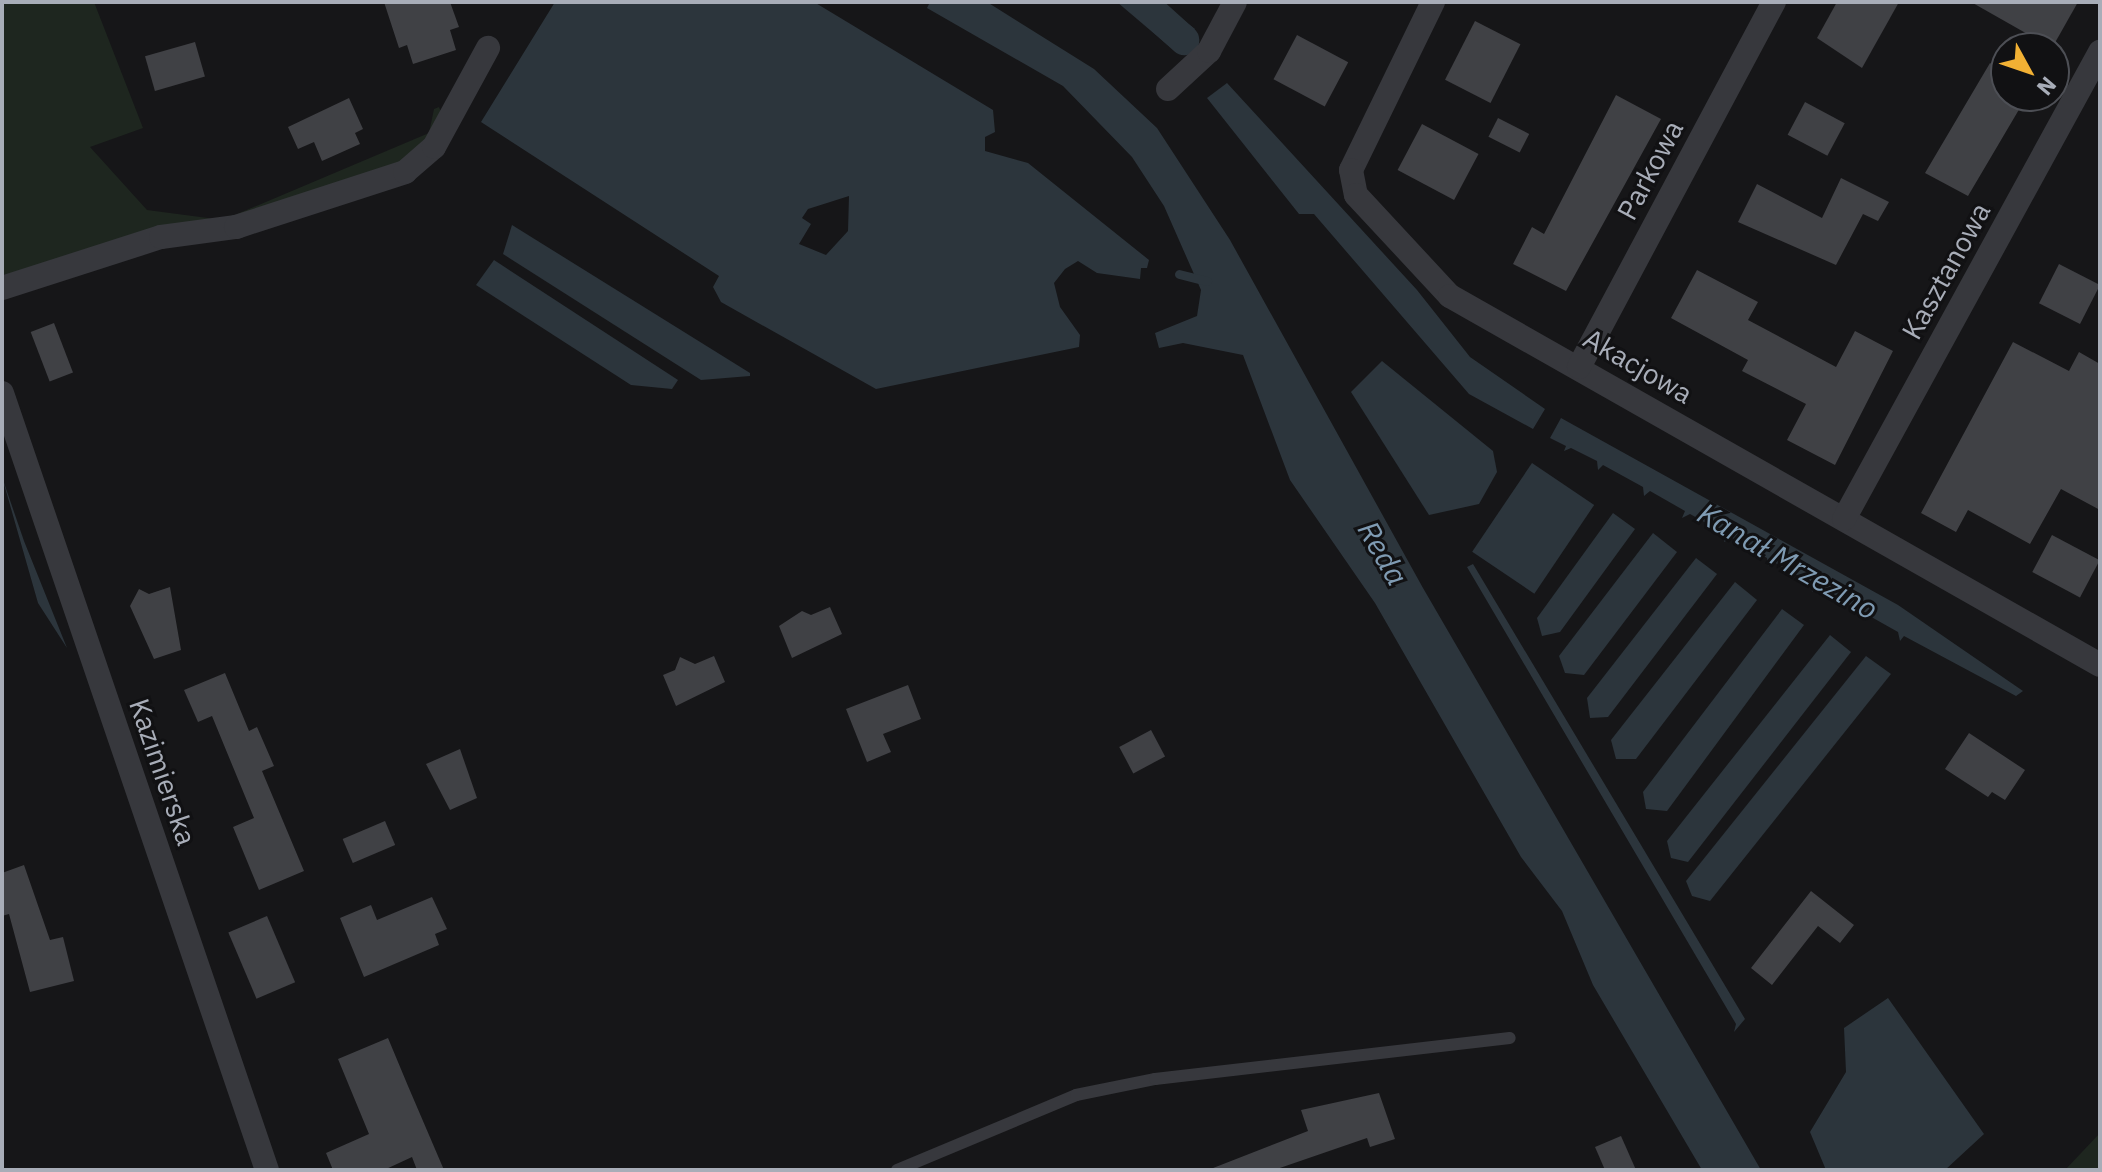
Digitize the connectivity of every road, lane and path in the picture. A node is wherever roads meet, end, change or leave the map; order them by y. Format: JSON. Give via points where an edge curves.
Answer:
{"nodes":[{"id":1,"x":1235,"y":2,"type":"edge"},
{"id":2,"x":1433,"y":2,"type":"edge"},
{"id":3,"x":1774,"y":2,"type":"edge"},
{"id":4,"x":488,"y":48,"type":"dead end"},
{"id":5,"x":2100,"y":52,"type":"edge"},
{"id":6,"x":1168,"y":89,"type":"dead end"},
{"id":7,"x":2,"y":288,"type":"edge"},
{"id":8,"x":1579,"y":367,"type":"junction"},
{"id":9,"x":2,"y":393,"type":"edge"},
{"id":10,"x":1844,"y":519,"type":"junction"},
{"id":11,"x":2099,"y":661,"type":"edge"},
{"id":12,"x":1510,"y":1038,"type":"dead end"},
{"id":13,"x":267,"y":1170,"type":"edge"},
{"id":14,"x":897,"y":1170,"type":"edge"}],
"edges":[{"from":1,"to":6,"type":"street","via":[[1209,51]]},
{"from":2,"to":8,"type":"street","name":"Akacjowa","via":[[1357,146],[1351,170],[1356,195],[1450,296]]},
{"from":3,"to":8,"type":"street","name":"Parkowa"},
{"from":4,"to":7,"type":"street","via":[[434,147],[405,172],[236,227],[161,237]]},
{"from":5,"to":10,"type":"street","name":"Kasztanowa"},
{"from":8,"to":10,"type":"street","name":"Akacjowa"},
{"from":9,"to":13,"type":"street","name":"Kazimierska"},
{"from":10,"to":11,"type":"street","name":"Akacjowa"},
{"from":12,"to":14,"type":"lane","via":[[1155,1079],[1076,1095]]}]}
